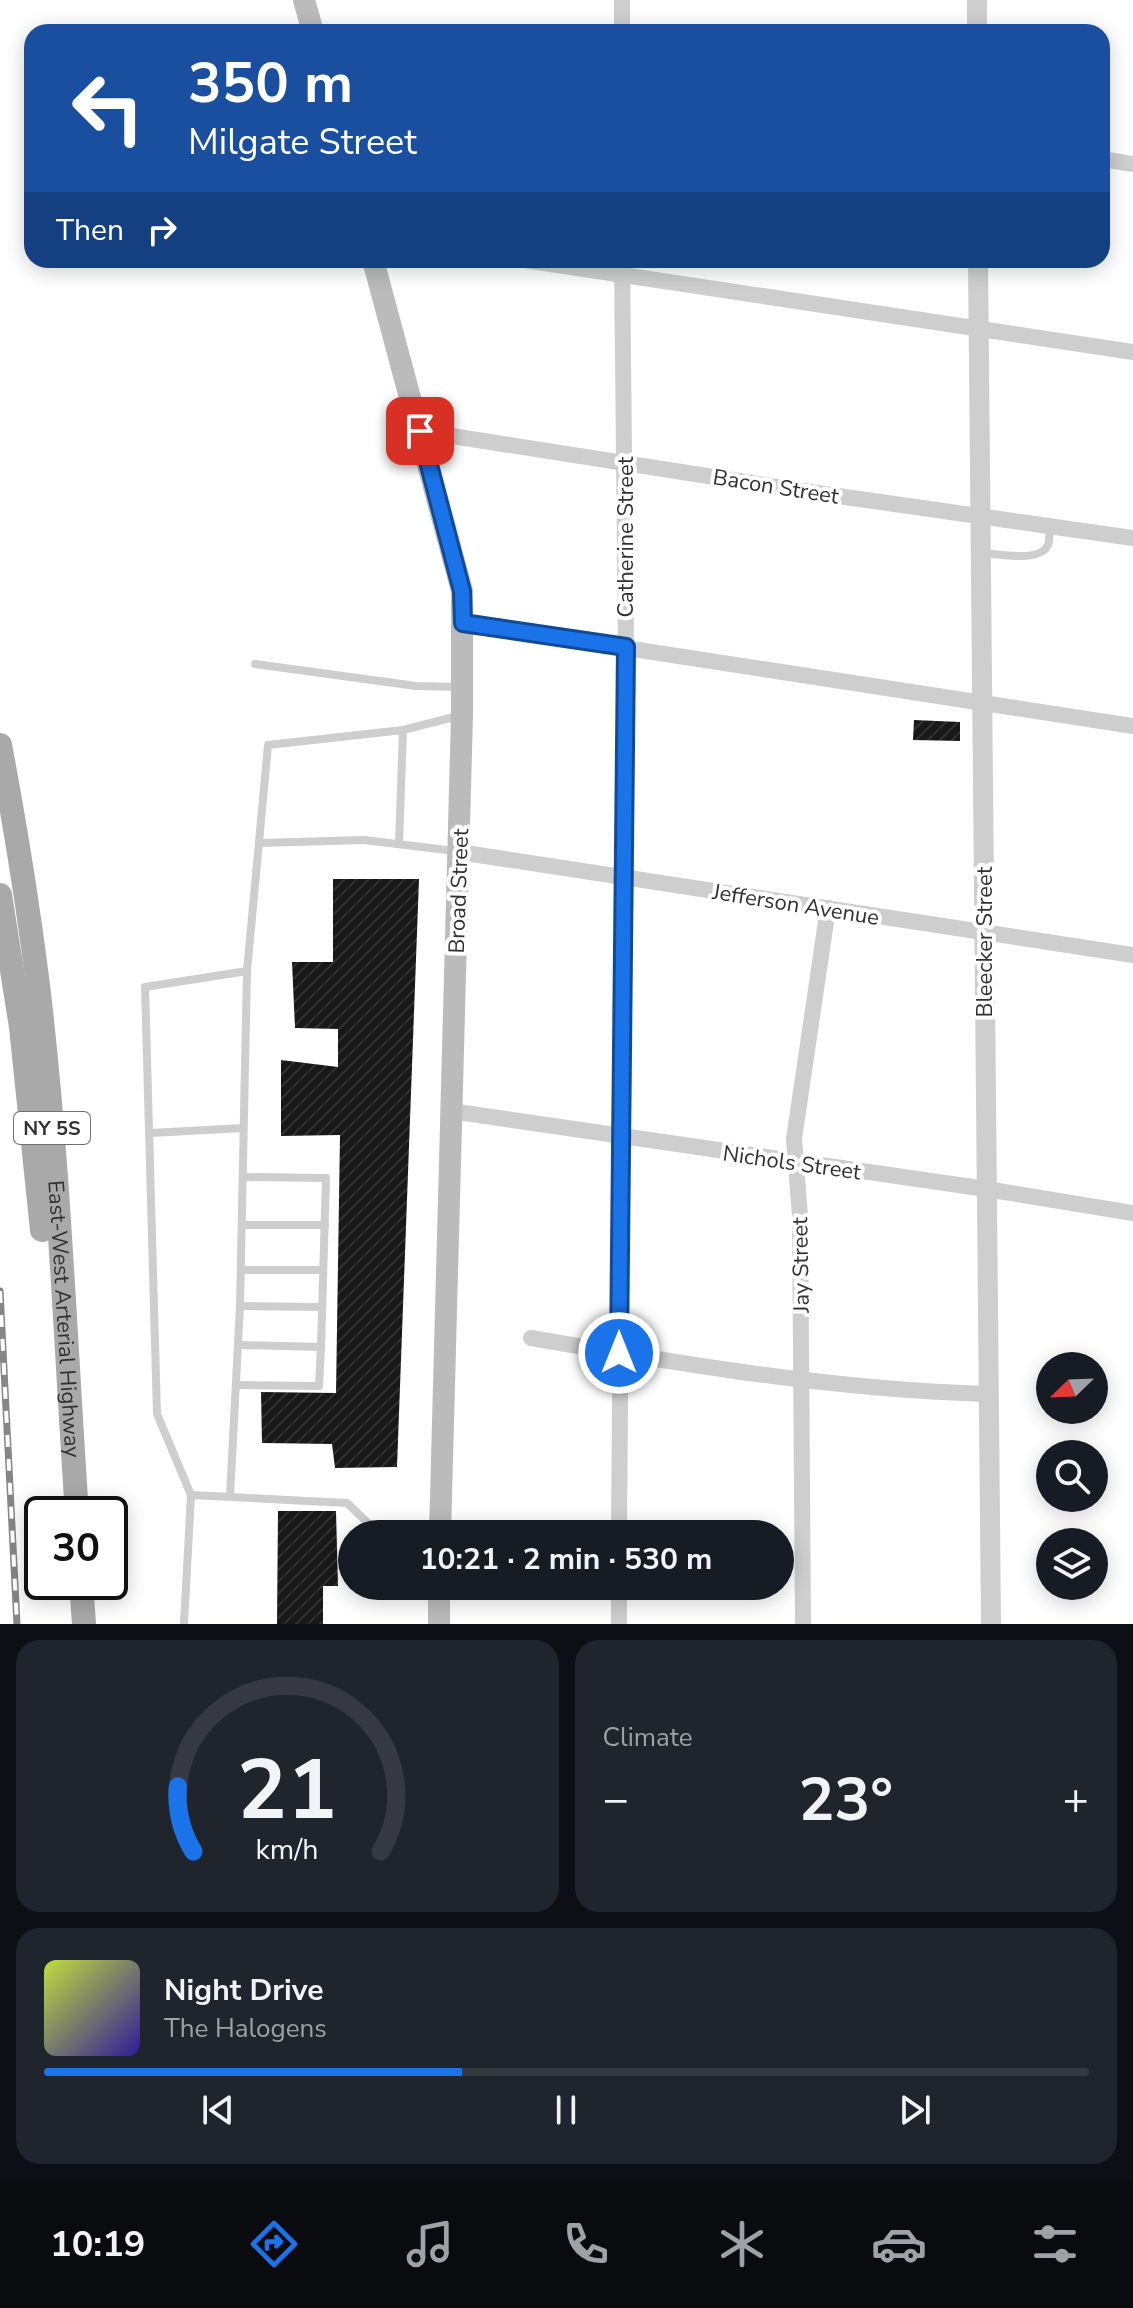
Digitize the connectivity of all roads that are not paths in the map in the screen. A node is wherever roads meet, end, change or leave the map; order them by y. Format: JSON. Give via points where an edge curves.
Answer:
{"nodes":[{"id":1,"x":304,"y":0,"type":"edge"},
{"id":2,"x":622,"y":0,"type":"edge"},
{"id":3,"x":977,"y":0,"type":"edge"},
{"id":4,"x":311,"y":24,"type":"edge"},
{"id":5,"x":622,"y":24,"type":"edge"},
{"id":6,"x":977,"y":24,"type":"edge"},
{"id":7,"x":1110,"y":160,"type":"edge"},
{"id":8,"x":1133,"y":164,"type":"edge"},
{"id":9,"x":375,"y":268,"type":"edge"},
{"id":10,"x":622,"y":268,"type":"edge"},
{"id":11,"x":978,"y":268,"type":"edge"},
{"id":12,"x":979,"y":329,"type":"junction"},
{"id":13,"x":1133,"y":352,"type":"edge"},
{"id":14,"x":420,"y":431,"type":"junction"},
{"id":15,"x":624,"y":462,"type":"junction"},
{"id":16,"x":981,"y":515,"type":"junction"},
{"id":17,"x":1050,"y":525,"type":"junction"},
{"id":18,"x":1133,"y":538,"type":"edge"},
{"id":19,"x":981,"y":553,"type":"junction"},
{"id":20,"x":463,"y":623,"type":"junction"},
{"id":21,"x":626,"y":647,"type":"junction"},
{"id":22,"x":255,"y":664,"type":"dead end"},
{"id":23,"x":463,"y":687,"type":"junction"},
{"id":24,"x":982,"y":701,"type":"junction"},
{"id":25,"x":462,"y":715,"type":"junction"},
{"id":26,"x":1133,"y":726,"type":"edge"},
{"id":27,"x":403,"y":730,"type":"junction"},
{"id":28,"x":0,"y":745,"type":"edge"},
{"id":29,"x":260,"y":843,"type":"junction"},
{"id":30,"x":399,"y":844,"type":"junction"},
{"id":31,"x":459,"y":852,"type":"junction"},
{"id":32,"x":625,"y":878,"type":"junction"},
{"id":33,"x":0,"y":895,"type":"edge"},
{"id":34,"x":828,"y":908,"type":"junction"},
{"id":35,"x":984,"y":932,"type":"junction"},
{"id":36,"x":1133,"y":955,"type":"edge"},
{"id":37,"x":247,"y":971,"type":"junction"},
{"id":38,"x":451,"y":1111,"type":"junction"},
{"id":39,"x":243,"y":1128,"type":"junction"},
{"id":40,"x":151,"y":1133,"type":"junction"},
{"id":41,"x":621,"y":1137,"type":"junction"},
{"id":42,"x":794,"y":1163,"type":"junction"},
{"id":43,"x":244,"y":1177,"type":"junction"},
{"id":44,"x":986,"y":1189,"type":"junction"},
{"id":45,"x":1133,"y":1213,"type":"edge"},
{"id":46,"x":243,"y":1225,"type":"junction"},
{"id":47,"x":325,"y":1225,"type":"junction"},
{"id":48,"x":241,"y":1270,"type":"junction"},
{"id":49,"x":323,"y":1270,"type":"junction"},
{"id":50,"x":240,"y":1306,"type":"junction"},
{"id":51,"x":322,"y":1307,"type":"junction"},
{"id":52,"x":531,"y":1338,"type":"dead end"},
{"id":53,"x":239,"y":1345,"type":"junction"},
{"id":54,"x":321,"y":1347,"type":"junction"},
{"id":55,"x":619,"y":1353,"type":"junction"},
{"id":56,"x":801,"y":1379,"type":"junction"},
{"id":57,"x":236,"y":1385,"type":"junction"},
{"id":58,"x":988,"y":1394,"type":"junction"},
{"id":59,"x":191,"y":1495,"type":"junction"},
{"id":60,"x":59,"y":1496,"type":"edge"},
{"id":61,"x":76,"y":1496,"type":"edge"},
{"id":62,"x":230,"y":1496,"type":"junction"},
{"id":63,"x":365,"y":1520,"type":"edge"},
{"id":64,"x":440,"y":1520,"type":"edge"},
{"id":65,"x":619,"y":1520,"type":"edge"},
{"id":66,"x":65,"y":1600,"type":"edge"},
{"id":67,"x":82,"y":1600,"type":"edge"},
{"id":68,"x":439,"y":1600,"type":"edge"},
{"id":69,"x":619,"y":1600,"type":"edge"},
{"id":70,"x":67,"y":1624,"type":"edge"},
{"id":71,"x":84,"y":1624,"type":"edge"},
{"id":72,"x":184,"y":1624,"type":"edge"},
{"id":73,"x":439,"y":1624,"type":"edge"},
{"id":74,"x":619,"y":1624,"type":"edge"},
{"id":75,"x":803,"y":1624,"type":"edge"},
{"id":76,"x":991,"y":1624,"type":"edge"}],
"edges":[{"from":1,"to":4,"type":"main road"},
{"from":2,"to":5,"type":"street"},
{"from":3,"to":6,"type":"street"},
{"from":7,"to":8,"type":"street"},
{"from":9,"to":14,"type":"main road","name":"Broad Street"},
{"from":10,"to":12,"type":"street"},
{"from":10,"to":15,"type":"street","name":"Catherine Street"},
{"from":11,"to":12,"type":"street","name":"Bleecker Street"},
{"from":12,"to":13,"type":"street"},
{"from":12,"to":16,"type":"street","name":"Bleecker Street"},
{"from":14,"to":15,"type":"street","name":"Bacon Street"},
{"from":14,"to":20,"type":"main road","name":"Broad Street","via":[[462,591]]},
{"from":15,"to":16,"type":"street","name":"Bacon Street"},
{"from":15,"to":21,"type":"street","name":"Catherine Street"},
{"from":16,"to":17,"type":"street","name":"Bacon Street"},
{"from":16,"to":19,"type":"street","name":"Bleecker Street"},
{"from":17,"to":18,"type":"street","name":"Bacon Street"},
{"from":17,"to":19,"type":"lane","via":[[1049,544],[1034,556]]},
{"from":19,"to":24,"type":"street","name":"Bleecker Street"},
{"from":20,"to":21,"type":"street"},
{"from":20,"to":23,"type":"main road","name":"Broad Street"},
{"from":21,"to":24,"type":"street"},
{"from":21,"to":32,"type":"street","name":"Catherine Street"},
{"from":22,"to":23,"type":"lane","via":[[416,686]]},
{"from":23,"to":25,"type":"main road","name":"Broad Street"},
{"from":24,"to":26,"type":"street"},
{"from":24,"to":35,"type":"street","name":"Bleecker Street"},
{"from":25,"to":27,"type":"lane"},
{"from":25,"to":31,"type":"main road","name":"Broad Street"},
{"from":27,"to":29,"type":"lane","via":[[268,745]]},
{"from":27,"to":30,"type":"lane"},
{"from":28,"to":61,"type":"main road","name":"East-West Arterial Highway","number":"NY 5S","via":[[41,1012]]},
{"from":29,"to":30,"type":"lane"},
{"from":29,"to":37,"type":"lane"},
{"from":30,"to":31,"type":"lane"},
{"from":31,"to":32,"type":"street","name":"Jefferson Avenue"},
{"from":31,"to":38,"type":"main road","name":"Broad Street"},
{"from":32,"to":34,"type":"street","name":"Jefferson Avenue"},
{"from":32,"to":41,"type":"street","name":"Catherine Street"},
{"from":33,"to":60,"type":"main road","name":"East-West Arterial Highway","number":"NY 5S","via":[[40,1205]]},
{"from":34,"to":35,"type":"street","name":"Jefferson Avenue"},
{"from":34,"to":42,"type":"street","name":"Jay Street"},
{"from":35,"to":36,"type":"street","name":"Jefferson Avenue"},
{"from":35,"to":44,"type":"street","name":"Bleecker Street"},
{"from":37,"to":39,"type":"lane"},
{"from":37,"to":40,"type":"lane","via":[[145,987]]},
{"from":38,"to":41,"type":"street","name":"Nichols Street"},
{"from":38,"to":64,"type":"main road","name":"Broad Street"},
{"from":39,"to":40,"type":"lane"},
{"from":39,"to":43,"type":"lane"},
{"from":40,"to":59,"type":"lane","via":[[157,1414]]},
{"from":41,"to":42,"type":"street","name":"Nichols Street"},
{"from":41,"to":55,"type":"street","name":"Catherine Street"},
{"from":42,"to":44,"type":"street","name":"Nichols Street"},
{"from":42,"to":56,"type":"street","name":"Jay Street","via":[[800,1216]]},
{"from":43,"to":46,"type":"lane"},
{"from":43,"to":47,"type":"lane","via":[[326,1178]]},
{"from":44,"to":45,"type":"street","name":"Nichols Street"},
{"from":44,"to":58,"type":"street","name":"Bleecker Street"},
{"from":46,"to":47,"type":"lane"},
{"from":46,"to":48,"type":"lane"},
{"from":47,"to":49,"type":"lane"},
{"from":48,"to":49,"type":"lane"},
{"from":48,"to":50,"type":"lane"},
{"from":49,"to":51,"type":"lane"},
{"from":50,"to":51,"type":"lane"},
{"from":50,"to":53,"type":"lane"},
{"from":51,"to":54,"type":"lane"},
{"from":52,"to":55,"type":"street"},
{"from":53,"to":54,"type":"lane"},
{"from":53,"to":57,"type":"lane"},
{"from":54,"to":57,"type":"lane","via":[[319,1386]]},
{"from":55,"to":56,"type":"street"},
{"from":55,"to":65,"type":"street","name":"Catherine Street"},
{"from":56,"to":58,"type":"street"},
{"from":56,"to":75,"type":"street","name":"Jay Street"},
{"from":57,"to":62,"type":"lane"},
{"from":58,"to":76,"type":"street","name":"Bleecker Street"},
{"from":59,"to":62,"type":"lane"},
{"from":59,"to":72,"type":"lane"},
{"from":62,"to":63,"type":"lane","via":[[347,1503]]},
{"from":66,"to":70,"type":"main road"},
{"from":67,"to":71,"type":"main road"},
{"from":68,"to":73,"type":"main road"},
{"from":69,"to":74,"type":"street"}]}
